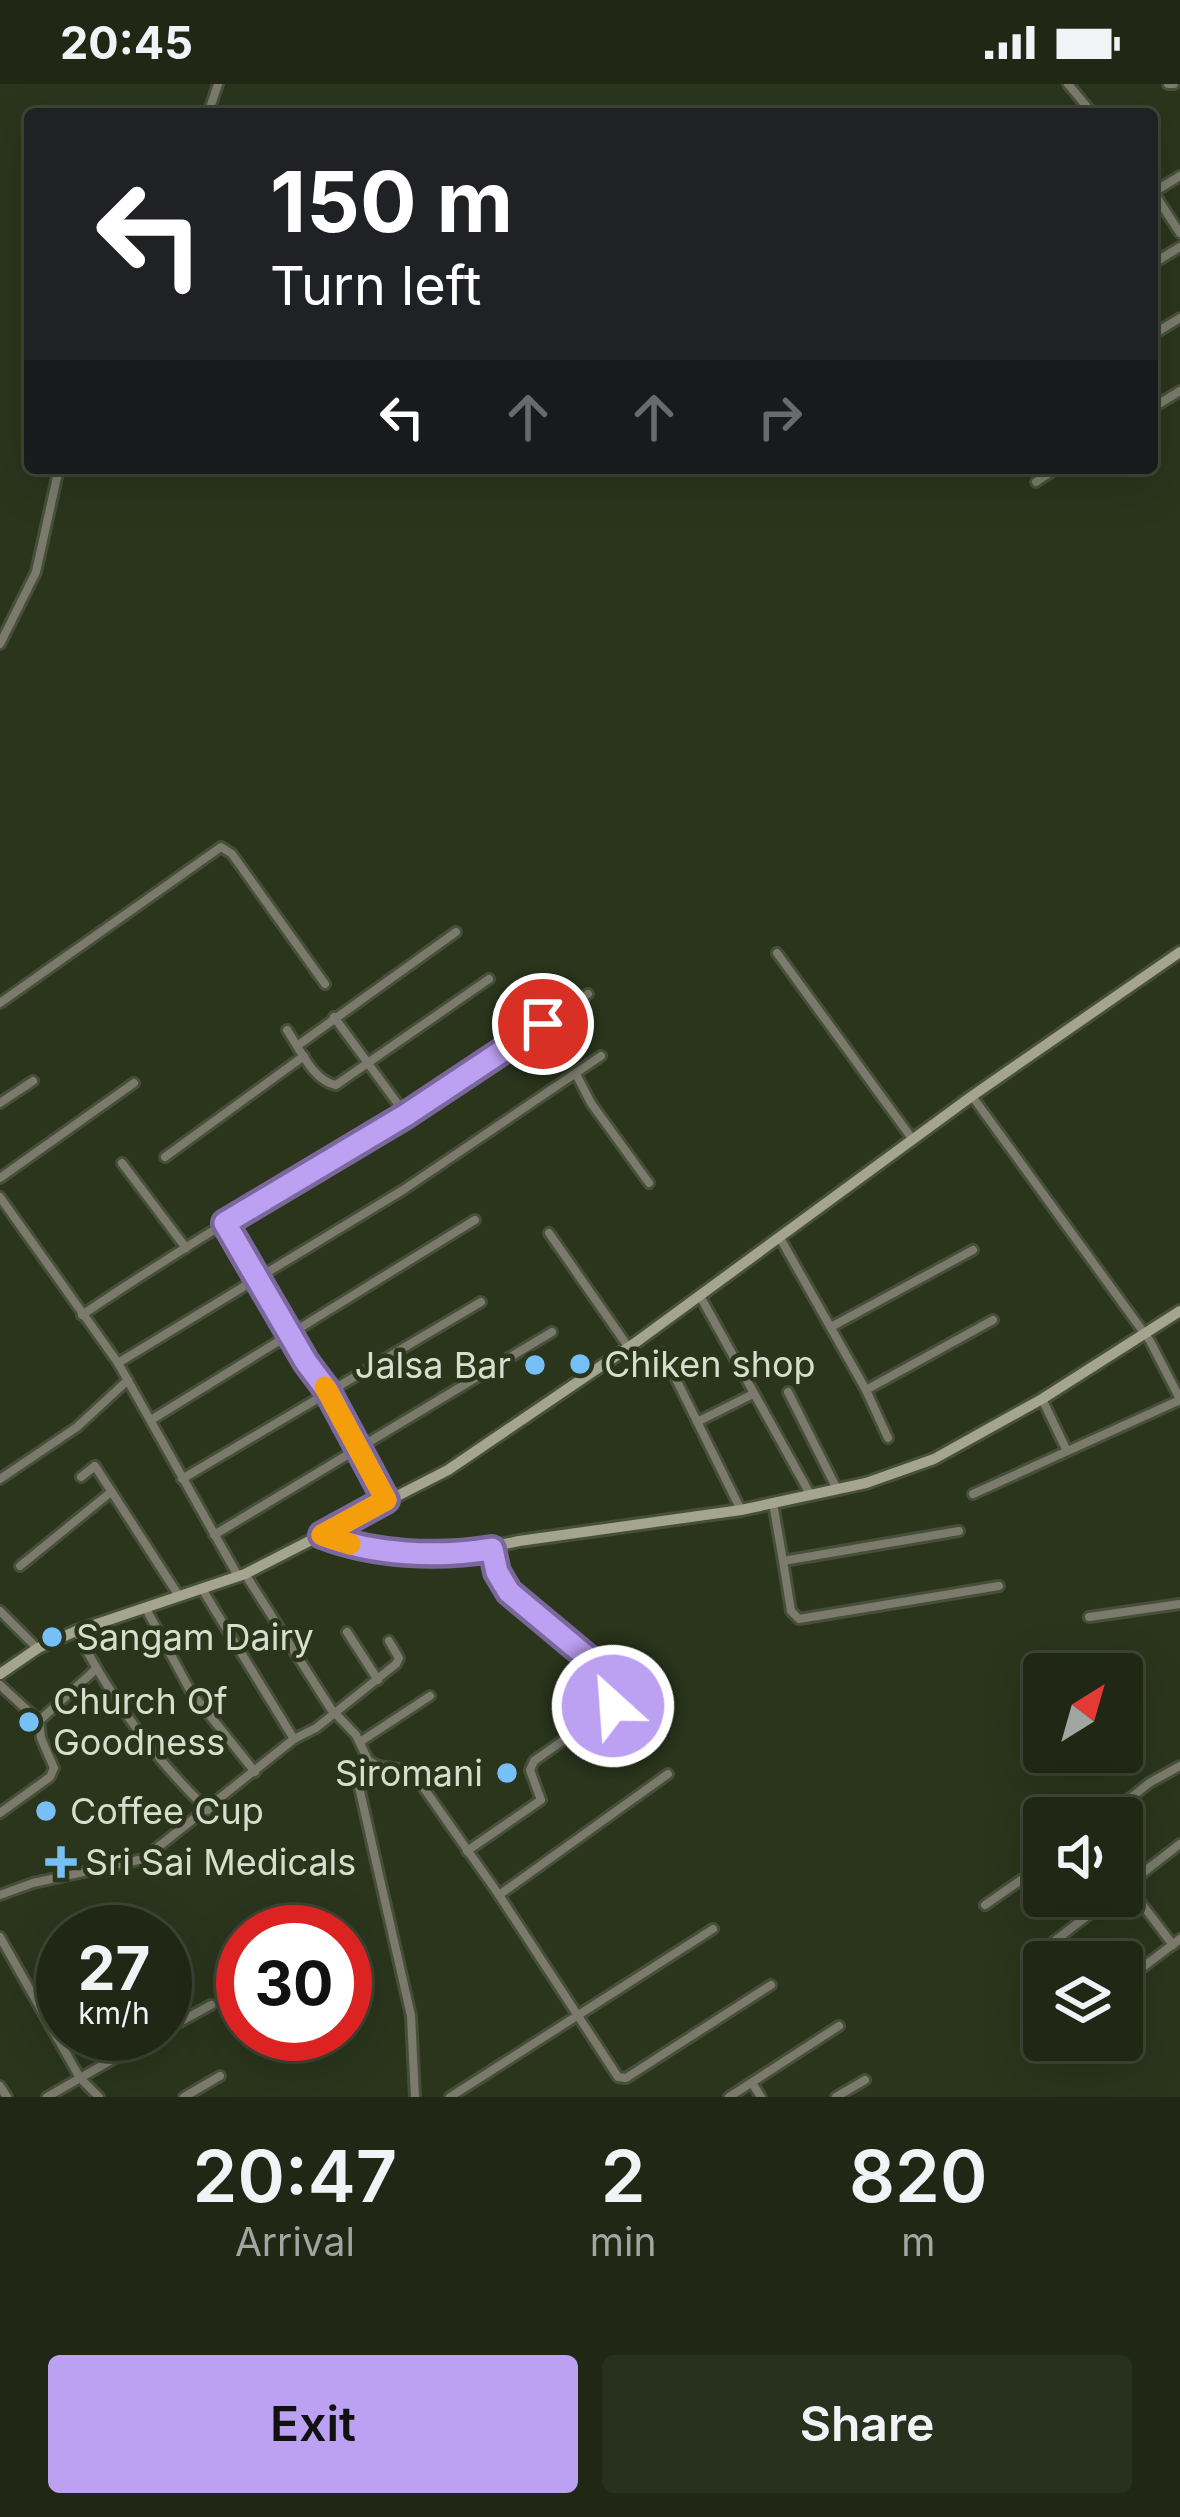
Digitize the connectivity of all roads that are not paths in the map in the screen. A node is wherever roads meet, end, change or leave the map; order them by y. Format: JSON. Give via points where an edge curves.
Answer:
{"nodes":[{"id":1,"x":1158,"y":201,"type":"edge"},
{"id":2,"x":1180,"y":233,"type":"edge"},
{"id":3,"x":58,"y":474,"type":"edge"},
{"id":4,"x":1048,"y":474,"type":"edge"},
{"id":5,"x":1036,"y":482,"type":"dead end"},
{"id":6,"x":0,"y":644,"type":"edge"},
{"id":7,"x":456,"y":932,"type":"dead end"},
{"id":8,"x":1180,"y":952,"type":"edge"},
{"id":9,"x":777,"y":953,"type":"dead end"},
{"id":10,"x":489,"y":979,"type":"dead end"},
{"id":11,"x":326,"y":984,"type":"dead end"},
{"id":12,"x":588,"y":994,"type":"dead end"},
{"id":13,"x":0,"y":1003,"type":"edge"},
{"id":14,"x":334,"y":1017,"type":"junction"},
{"id":15,"x":287,"y":1030,"type":"dead end"},
{"id":16,"x":297,"y":1046,"type":"junction"},
{"id":17,"x":304,"y":1056,"type":"junction"},
{"id":18,"x":601,"y":1056,"type":"dead end"},
{"id":19,"x":367,"y":1063,"type":"junction"},
{"id":20,"x":576,"y":1074,"type":"junction"},
{"id":21,"x":33,"y":1081,"type":"dead end"},
{"id":22,"x":134,"y":1084,"type":"dead end"},
{"id":23,"x":971,"y":1096,"type":"junction"},
{"id":24,"x":0,"y":1103,"type":"edge"},
{"id":25,"x":406,"y":1115,"type":"junction"},
{"id":26,"x":914,"y":1140,"type":"junction"},
{"id":27,"x":165,"y":1157,"type":"dead end"},
{"id":28,"x":122,"y":1163,"type":"dead end"},
{"id":29,"x":0,"y":1178,"type":"edge"},
{"id":30,"x":649,"y":1183,"type":"dead end"},
{"id":31,"x":1,"y":1200,"type":"edge"},
{"id":32,"x":475,"y":1220,"type":"dead end"},
{"id":33,"x":225,"y":1223,"type":"junction"},
{"id":34,"x":549,"y":1233,"type":"dead end"},
{"id":35,"x":780,"y":1238,"type":"junction"},
{"id":36,"x":186,"y":1248,"type":"junction"},
{"id":37,"x":973,"y":1250,"type":"dead end"},
{"id":38,"x":258,"y":1279,"type":"junction"},
{"id":39,"x":699,"y":1294,"type":"junction"},
{"id":40,"x":481,"y":1302,"type":"dead end"},
{"id":41,"x":1180,"y":1311,"type":"edge"},
{"id":42,"x":82,"y":1315,"type":"junction"},
{"id":43,"x":993,"y":1320,"type":"dead end"},
{"id":44,"x":831,"y":1328,"type":"junction"},
{"id":45,"x":552,"y":1332,"type":"dead end"},
{"id":46,"x":1144,"y":1332,"type":"junction"},
{"id":47,"x":290,"y":1334,"type":"junction"},
{"id":48,"x":628,"y":1348,"type":"junction"},
{"id":49,"x":663,"y":1353,"type":"dead end"},
{"id":50,"x":118,"y":1363,"type":"junction"},
{"id":51,"x":128,"y":1381,"type":"junction"},
{"id":52,"x":327,"y":1390,"type":"junction"},
{"id":53,"x":866,"y":1390,"type":"junction"},
{"id":54,"x":788,"y":1392,"type":"dead end"},
{"id":55,"x":753,"y":1394,"type":"junction"},
{"id":56,"x":1042,"y":1399,"type":"junction"},
{"id":57,"x":151,"y":1420,"type":"junction"},
{"id":58,"x":697,"y":1422,"type":"junction"},
{"id":59,"x":888,"y":1438,"type":"dead end"},
{"id":60,"x":1066,"y":1449,"type":"junction"},
{"id":61,"x":356,"y":1450,"type":"junction"},
{"id":62,"x":81,"y":1477,"type":"dead end"},
{"id":63,"x":0,"y":1479,"type":"edge"},
{"id":64,"x":182,"y":1479,"type":"junction"},
{"id":65,"x":837,"y":1489,"type":"junction"},
{"id":66,"x":111,"y":1492,"type":"junction"},
{"id":67,"x":810,"y":1494,"type":"junction"},
{"id":68,"x":973,"y":1494,"type":"dead end"},
{"id":69,"x":386,"y":1500,"type":"junction"},
{"id":70,"x":773,"y":1502,"type":"junction"},
{"id":71,"x":741,"y":1510,"type":"junction"},
{"id":72,"x":959,"y":1531,"type":"dead end"},
{"id":73,"x":214,"y":1535,"type":"junction"},
{"id":74,"x":322,"y":1535,"type":"junction"},
{"id":75,"x":492,"y":1549,"type":"junction"},
{"id":76,"x":782,"y":1561,"type":"junction"},
{"id":77,"x":20,"y":1566,"type":"dead end"},
{"id":78,"x":241,"y":1575,"type":"junction"},
{"id":79,"x":999,"y":1586,"type":"dead end"},
{"id":80,"x":201,"y":1588,"type":"junction"},
{"id":81,"x":179,"y":1596,"type":"junction"},
{"id":82,"x":1180,"y":1604,"type":"edge"},
{"id":83,"x":145,"y":1607,"type":"junction"},
{"id":84,"x":0,"y":1611,"type":"edge"},
{"id":85,"x":1089,"y":1617,"type":"dead end"},
{"id":86,"x":76,"y":1631,"type":"junction"},
{"id":87,"x":347,"y":1632,"type":"dead end"},
{"id":88,"x":388,"y":1641,"type":"dead end"},
{"id":89,"x":38,"y":1648,"type":"junction"},
{"id":90,"x":97,"y":1669,"type":"junction"},
{"id":91,"x":0,"y":1674,"type":"edge"},
{"id":92,"x":378,"y":1680,"type":"junction"},
{"id":93,"x":0,"y":1685,"type":"edge"},
{"id":94,"x":430,"y":1696,"type":"dead end"},
{"id":95,"x":336,"y":1712,"type":"junction"},
{"id":96,"x":39,"y":1721,"type":"junction"},
{"id":97,"x":294,"y":1739,"type":"junction"},
{"id":98,"x":360,"y":1742,"type":"junction"},
{"id":99,"x":1180,"y":1766,"type":"edge"},
{"id":100,"x":255,"y":1772,"type":"junction"},
{"id":101,"x":668,"y":1774,"type":"dead end"},
{"id":102,"x":357,"y":1778,"type":"dead end"},
{"id":103,"x":1132,"y":1797,"type":"edge"},
{"id":104,"x":208,"y":1810,"type":"junction"},
{"id":105,"x":0,"y":1813,"type":"edge"},
{"id":106,"x":1180,"y":1844,"type":"edge"},
{"id":107,"x":467,"y":1851,"type":"junction"},
{"id":108,"x":1143,"y":1870,"type":"edge"},
{"id":109,"x":1023,"y":1879,"type":"edge"},
{"id":110,"x":0,"y":1895,"type":"edge"},
{"id":111,"x":499,"y":1895,"type":"junction"},
{"id":112,"x":985,"y":1905,"type":"dead end"},
{"id":113,"x":1143,"y":1905,"type":"edge"},
{"id":114,"x":1086,"y":1917,"type":"edge"},
{"id":115,"x":713,"y":1929,"type":"dead end"},
{"id":116,"x":0,"y":1937,"type":"edge"},
{"id":117,"x":1055,"y":1941,"type":"edge"},
{"id":118,"x":1176,"y":1942,"type":"edge"},
{"id":119,"x":1143,"y":1967,"type":"edge"},
{"id":120,"x":771,"y":1985,"type":"dead end"},
{"id":121,"x":211,"y":2005,"type":"dead end"},
{"id":122,"x":192,"y":2015,"type":"edge"},
{"id":123,"x":579,"y":2017,"type":"junction"},
{"id":124,"x":839,"y":2026,"type":"dead end"},
{"id":125,"x":110,"y":2061,"type":"edge"},
{"id":126,"x":220,"y":2076,"type":"dead end"},
{"id":127,"x":80,"y":2078,"type":"junction"},
{"id":128,"x":865,"y":2080,"type":"dead end"},
{"id":129,"x":752,"y":2083,"type":"junction"},
{"id":130,"x":0,"y":2086,"type":"edge"},
{"id":131,"x":7,"y":2097,"type":"edge"},
{"id":132,"x":47,"y":2097,"type":"edge"},
{"id":133,"x":99,"y":2097,"type":"edge"},
{"id":134,"x":184,"y":2097,"type":"edge"},
{"id":135,"x":415,"y":2097,"type":"edge"},
{"id":136,"x":450,"y":2097,"type":"edge"},
{"id":137,"x":729,"y":2097,"type":"edge"},
{"id":138,"x":760,"y":2097,"type":"edge"},
{"id":139,"x":836,"y":2097,"type":"edge"}],
"edges":[{"from":1,"to":2,"type":"street"},
{"from":3,"to":6,"type":"street","via":[[35,572]]},
{"from":4,"to":5,"type":"street"},
{"from":7,"to":14,"type":"street"},
{"from":8,"to":23,"type":"main road"},
{"from":9,"to":26,"type":"street"},
{"from":10,"to":19,"type":"street"},
{"from":11,"to":13,"type":"street","via":[[220,847]]},
{"from":12,"to":25,"type":"street"},
{"from":14,"to":16,"type":"street"},
{"from":14,"to":19,"type":"street"},
{"from":15,"to":16,"type":"street"},
{"from":16,"to":17,"type":"street"},
{"from":17,"to":19,"type":"street","via":[[330,1085]]},
{"from":17,"to":27,"type":"street"},
{"from":18,"to":20,"type":"street"},
{"from":19,"to":25,"type":"street"},
{"from":20,"to":30,"type":"street"},
{"from":20,"to":38,"type":"street"},
{"from":21,"to":24,"type":"street"},
{"from":22,"to":29,"type":"street"},
{"from":23,"to":26,"type":"main road"},
{"from":23,"to":46,"type":"street"},
{"from":25,"to":33,"type":"street"},
{"from":26,"to":35,"type":"main road"},
{"from":28,"to":36,"type":"street"},
{"from":31,"to":42,"type":"street"},
{"from":32,"to":47,"type":"street"},
{"from":33,"to":36,"type":"street"},
{"from":33,"to":38,"type":"street"},
{"from":34,"to":48,"type":"street"},
{"from":35,"to":39,"type":"main road"},
{"from":35,"to":44,"type":"street"},
{"from":36,"to":42,"type":"street"},
{"from":37,"to":44,"type":"street"},
{"from":38,"to":47,"type":"street"},
{"from":38,"to":50,"type":"street"},
{"from":39,"to":48,"type":"main road"},
{"from":39,"to":55,"type":"street"},
{"from":40,"to":52,"type":"street"},
{"from":41,"to":46,"type":"main road"},
{"from":42,"to":50,"type":"street"},
{"from":43,"to":53,"type":"street"},
{"from":44,"to":53,"type":"street"},
{"from":45,"to":61,"type":"street"},
{"from":46,"to":56,"type":"main road"},
{"from":46,"to":60,"type":"street","via":[[1180,1400]]},
{"from":47,"to":52,"type":"street"},
{"from":47,"to":57,"type":"street"},
{"from":48,"to":69,"type":"main road","via":[[448,1470]]},
{"from":49,"to":58,"type":"street"},
{"from":50,"to":51,"type":"street"},
{"from":51,"to":57,"type":"street"},
{"from":51,"to":63,"type":"street"},
{"from":52,"to":61,"type":"street"},
{"from":52,"to":64,"type":"street"},
{"from":53,"to":59,"type":"street"},
{"from":54,"to":65,"type":"street"},
{"from":55,"to":58,"type":"street"},
{"from":55,"to":67,"type":"street"},
{"from":56,"to":60,"type":"street"},
{"from":56,"to":65,"type":"main road","via":[[934,1459]]},
{"from":57,"to":64,"type":"street"},
{"from":58,"to":71,"type":"street"},
{"from":60,"to":68,"type":"street"},
{"from":61,"to":69,"type":"street"},
{"from":61,"to":73,"type":"street"},
{"from":62,"to":66,"type":"street","via":[[94,1466]]},
{"from":64,"to":73,"type":"street"},
{"from":65,"to":67,"type":"main road"},
{"from":66,"to":77,"type":"street"},
{"from":66,"to":81,"type":"street"},
{"from":67,"to":70,"type":"main road"},
{"from":69,"to":74,"type":"main road"},
{"from":70,"to":71,"type":"main road"},
{"from":70,"to":76,"type":"street"},
{"from":71,"to":75,"type":"main road"},
{"from":72,"to":76,"type":"street"},
{"from":73,"to":78,"type":"street"},
{"from":74,"to":75,"type":"main road","via":[[416,1553]]},
{"from":74,"to":78,"type":"main road"},
{"from":75,"to":107,"type":"street","via":[[509,1592],[612,1678],[620,1694],[534,1761],[541,1800]]},
{"from":76,"to":79,"type":"street","via":[[799,1618]]},
{"from":78,"to":80,"type":"main road"},
{"from":78,"to":95,"type":"street"},
{"from":80,"to":81,"type":"main road"},
{"from":80,"to":97,"type":"street"},
{"from":81,"to":83,"type":"main road"},
{"from":82,"to":85,"type":"street"},
{"from":83,"to":86,"type":"main road"},
{"from":83,"to":100,"type":"street","via":[[191,1692]]},
{"from":84,"to":89,"type":"street"},
{"from":86,"to":89,"type":"main road"},
{"from":86,"to":90,"type":"street"},
{"from":87,"to":92,"type":"street"},
{"from":88,"to":92,"type":"street","via":[[399,1661]]},
{"from":89,"to":91,"type":"main road"},
{"from":90,"to":96,"type":"street"},
{"from":90,"to":104,"type":"street","via":[[172,1776]]},
{"from":92,"to":95,"type":"street"},
{"from":93,"to":96,"type":"street"},
{"from":94,"to":98,"type":"street"},
{"from":95,"to":97,"type":"street"},
{"from":95,"to":98,"type":"street"},
{"from":96,"to":105,"type":"street","via":[[51,1774]]},
{"from":97,"to":100,"type":"street"},
{"from":98,"to":107,"type":"street","via":[[372,1763],[416,1778]]},
{"from":99,"to":103,"type":"street"},
{"from":100,"to":104,"type":"street"},
{"from":101,"to":111,"type":"street"},
{"from":102,"to":135,"type":"street","via":[[411,2016]]},
{"from":104,"to":110,"type":"street","via":[[135,1863]]},
{"from":106,"to":108,"type":"street"},
{"from":107,"to":111,"type":"street"},
{"from":109,"to":112,"type":"street"},
{"from":111,"to":123,"type":"street"},
{"from":113,"to":118,"type":"street"},
{"from":114,"to":117,"type":"street"},
{"from":115,"to":123,"type":"street"},
{"from":116,"to":127,"type":"street"},
{"from":118,"to":119,"type":"street"},
{"from":120,"to":123,"type":"street","via":[[626,2078],[615,2074]]},
{"from":121,"to":122,"type":"street"},
{"from":123,"to":136,"type":"street"},
{"from":124,"to":129,"type":"street"},
{"from":125,"to":127,"type":"street"},
{"from":126,"to":134,"type":"street"},
{"from":127,"to":132,"type":"street"},
{"from":127,"to":133,"type":"street"},
{"from":128,"to":139,"type":"street"},
{"from":129,"to":137,"type":"street"},
{"from":129,"to":138,"type":"street"},
{"from":130,"to":131,"type":"street"}]}
